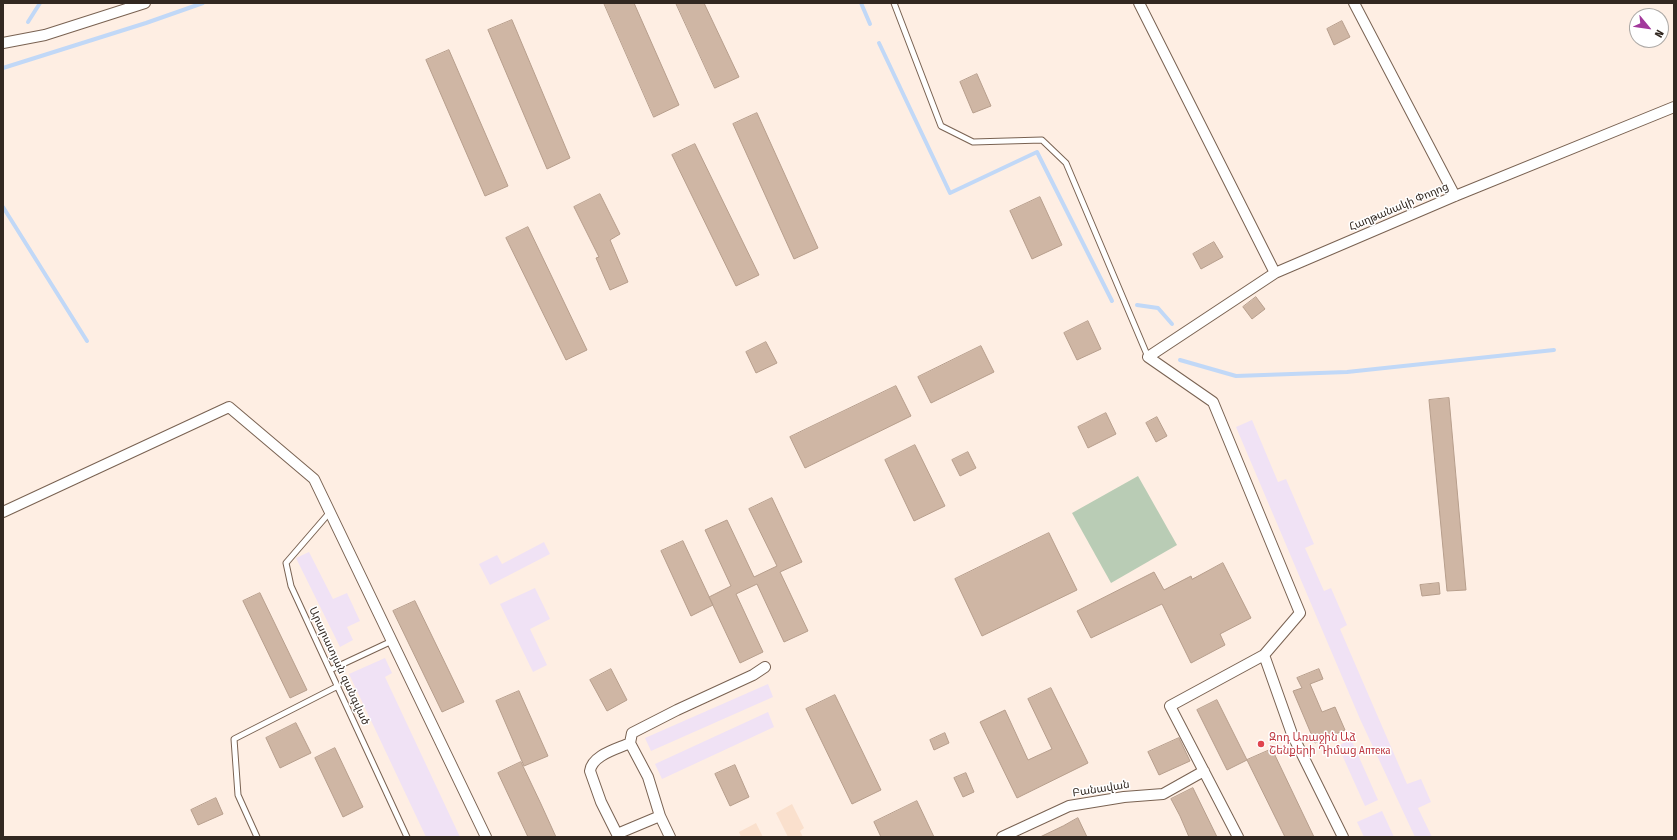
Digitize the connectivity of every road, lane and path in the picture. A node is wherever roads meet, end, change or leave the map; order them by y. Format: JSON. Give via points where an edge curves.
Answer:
{"nodes":[{"id":1,"x":145,"y":3,"type":"edge"},
{"id":2,"x":894,"y":3,"type":"edge"},
{"id":3,"x":1139,"y":3,"type":"edge"},
{"id":4,"x":1354,"y":3,"type":"edge"},
{"id":5,"x":3,"y":43,"type":"edge"},
{"id":6,"x":1674,"y":107,"type":"edge"},
{"id":7,"x":1455,"y":196,"type":"junction"},
{"id":8,"x":1275,"y":273,"type":"junction"},
{"id":9,"x":1148,"y":357,"type":"junction"},
{"id":10,"x":3,"y":512,"type":"edge"},
{"id":11,"x":330,"y":512,"type":"junction"},
{"id":12,"x":392,"y":641,"type":"junction"},
{"id":13,"x":1264,"y":655,"type":"junction"},
{"id":14,"x":765,"y":667,"type":"dead end"},
{"id":15,"x":330,"y":670,"type":"junction"},
{"id":16,"x":338,"y":686,"type":"junction"},
{"id":17,"x":630,"y":743,"type":"junction"},
{"id":18,"x":1204,"y":771,"type":"junction"},
{"id":19,"x":660,"y":816,"type":"junction"},
{"id":20,"x":617,"y":836,"type":"edge"},
{"id":21,"x":257,"y":837,"type":"edge"},
{"id":22,"x":407,"y":837,"type":"edge"},
{"id":23,"x":486,"y":837,"type":"edge"},
{"id":24,"x":670,"y":837,"type":"edge"},
{"id":25,"x":1002,"y":837,"type":"edge"},
{"id":26,"x":1238,"y":837,"type":"edge"},
{"id":27,"x":1344,"y":837,"type":"edge"}],
"edges":[{"from":1,"to":5,"type":"street","via":[[46,35]]},
{"from":2,"to":9,"type":"lane","via":[[941,126],[973,142],[1042,140],[1066,163]]},
{"from":3,"to":8,"type":"street"},
{"from":4,"to":7,"type":"street"},
{"from":6,"to":7,"type":"street","name":"Հաղթանակի Փողոց"},
{"from":7,"to":8,"type":"street","name":"Հաղթանակի Փողոց"},
{"from":8,"to":9,"type":"street","name":"Հաղթանակի Փողոց"},
{"from":9,"to":13,"type":"street","via":[[1213,402],[1300,613]]},
{"from":10,"to":11,"type":"street","via":[[229,407],[314,479]]},
{"from":11,"to":12,"type":"street"},
{"from":11,"to":15,"type":"lane","name":"Արարատյան զանգված","via":[[286,563],[291,586]]},
{"from":12,"to":15,"type":"lane"},
{"from":12,"to":23,"type":"street"},
{"from":13,"to":18,"type":"street","via":[[1170,706]]},
{"from":13,"to":27,"type":"street","via":[[1292,734]]},
{"from":14,"to":17,"type":"street","via":[[754,675],[632,733]]},
{"from":15,"to":16,"type":"lane","name":"Արարատյան զանգված"},
{"from":16,"to":21,"type":"lane","via":[[234,739],[238,795]]},
{"from":16,"to":22,"type":"lane","name":"Արարատյան զանգված"},
{"from":17,"to":19,"type":"street","via":[[648,777]]},
{"from":17,"to":20,"type":"street","via":[[593,761],[590,766],[601,802]]},
{"from":18,"to":25,"type":"street","name":"Բանավան","via":[[1163,794],[1069,806]]},
{"from":18,"to":26,"type":"street"},
{"from":19,"to":20,"type":"street"},
{"from":19,"to":24,"type":"street"}]}
